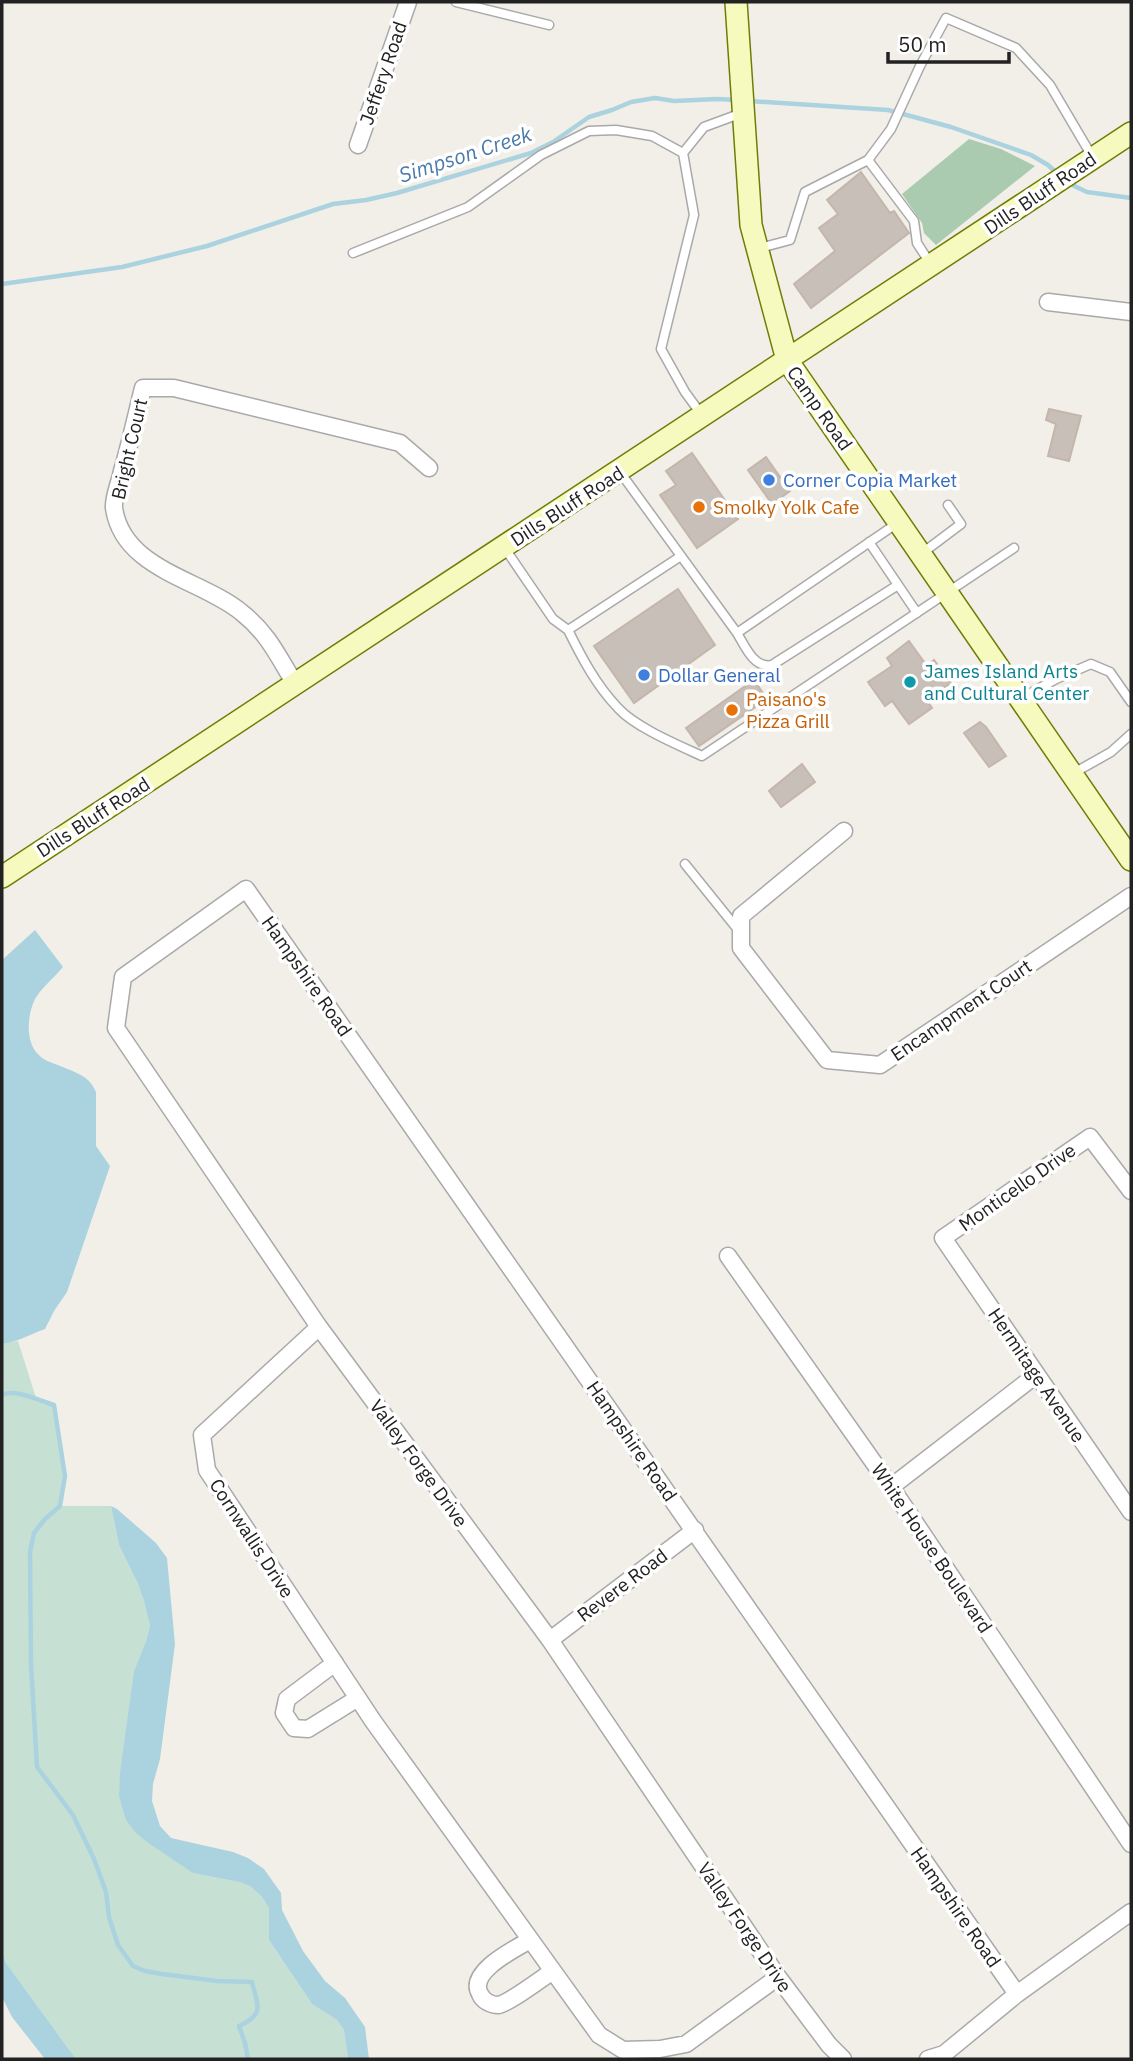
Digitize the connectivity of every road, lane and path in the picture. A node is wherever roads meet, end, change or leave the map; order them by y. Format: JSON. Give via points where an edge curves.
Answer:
{"nodes":[{"id":1,"x":408,"y":2,"type":"edge"},
{"id":2,"x":456,"y":2,"type":"edge"},
{"id":3,"x":736,"y":2,"type":"edge"},
{"id":4,"x":549,"y":25,"type":"dead end"},
{"id":5,"x":744,"y":112,"type":"junction"},
{"id":6,"x":1131,"y":133,"type":"edge"},
{"id":7,"x":358,"y":145,"type":"dead end"},
{"id":8,"x":683,"y":153,"type":"junction"},
{"id":9,"x":1093,"y":158,"type":"junction"},
{"id":10,"x":867,"y":160,"type":"junction"},
{"id":11,"x":758,"y":249,"type":"junction"},
{"id":12,"x":353,"y":253,"type":"dead end"},
{"id":13,"x":932,"y":265,"type":"junction"},
{"id":14,"x":1048,"y":302,"type":"dead end"},
{"id":15,"x":1131,"y":312,"type":"edge"},
{"id":16,"x":788,"y":360,"type":"junction"},
{"id":17,"x":703,"y":416,"type":"junction"},
{"id":18,"x":429,"y":468,"type":"dead end"},
{"id":19,"x":619,"y":471,"type":"junction"},
{"id":20,"x":948,"y":505,"type":"dead end"},
{"id":21,"x":899,"y":522,"type":"junction"},
{"id":22,"x":869,"y":542,"type":"junction"},
{"id":23,"x":504,"y":547,"type":"junction"},
{"id":24,"x":1014,"y":548,"type":"dead end"},
{"id":25,"x":921,"y":554,"type":"junction"},
{"id":26,"x":681,"y":556,"type":"junction"},
{"id":27,"x":898,"y":585,"type":"junction"},
{"id":28,"x":947,"y":593,"type":"junction"},
{"id":29,"x":917,"y":613,"type":"junction"},
{"id":30,"x":568,"y":630,"type":"junction"},
{"id":31,"x":737,"y":633,"type":"junction"},
{"id":32,"x":295,"y":684,"type":"junction"},
{"id":33,"x":1020,"y":699,"type":"junction"},
{"id":34,"x":1131,"y":702,"type":"edge"},
{"id":35,"x":1131,"y":734,"type":"edge"},
{"id":36,"x":1072,"y":774,"type":"junction"},
{"id":37,"x":844,"y":831,"type":"dead end"},
{"id":38,"x":1131,"y":860,"type":"edge"},
{"id":39,"x":685,"y":864,"type":"dead end"},
{"id":40,"x":2,"y":877,"type":"edge"},
{"id":41,"x":246,"y":889,"type":"joint"},
{"id":42,"x":1131,"y":896,"type":"edge"},
{"id":43,"x":741,"y":933,"type":"junction"},
{"id":44,"x":1131,"y":1191,"type":"edge"},
{"id":45,"x":943,"y":1238,"type":"joint"},
{"id":46,"x":728,"y":1256,"type":"dead end"},
{"id":47,"x":319,"y":1327,"type":"junction"},
{"id":48,"x":1036,"y":1375,"type":"junction"},
{"id":49,"x":891,"y":1487,"type":"junction"},
{"id":50,"x":1131,"y":1512,"type":"edge"},
{"id":51,"x":695,"y":1530,"type":"junction"},
{"id":52,"x":550,"y":1640,"type":"junction"},
{"id":53,"x":335,"y":1663,"type":"junction"},
{"id":54,"x":358,"y":1698,"type":"junction"},
{"id":55,"x":1131,"y":1844,"type":"edge"},
{"id":56,"x":1131,"y":1912,"type":"edge"},
{"id":57,"x":530,"y":1940,"type":"junction"},
{"id":58,"x":553,"y":1971,"type":"junction"},
{"id":59,"x":778,"y":1977,"type":"junction"},
{"id":60,"x":1017,"y":1994,"type":"junction"},
{"id":61,"x":946,"y":2056,"type":"edge"},
{"id":62,"x":843,"y":2059,"type":"edge"},
{"id":63,"x":928,"y":2059,"type":"edge"}],
"edges":[{"from":1,"to":7,"type":"street","name":"Jeffery Road"},
{"from":2,"to":4,"type":"lane"},
{"from":3,"to":5,"type":"street","name":"Camp Road"},
{"from":5,"to":8,"type":"lane","via":[[704,127]]},
{"from":5,"to":11,"type":"street","name":"Camp Road","via":[[751,225]]},
{"from":6,"to":9,"type":"street","name":"Dills Bluff Road"},
{"from":8,"to":12,"type":"lane","via":[[652,136],[589,131],[541,155],[468,207]]},
{"from":8,"to":17,"type":"lane","via":[[694,215],[662,349]]},
{"from":9,"to":10,"type":"lane","via":[[1051,85],[1016,48],[946,18],[891,129]]},
{"from":9,"to":13,"type":"street","name":"Dills Bluff Road"},
{"from":10,"to":11,"type":"lane","via":[[805,192],[790,240]]},
{"from":10,"to":13,"type":"lane","via":[[914,221],[917,243]]},
{"from":11,"to":16,"type":"street","name":"Camp Road"},
{"from":13,"to":16,"type":"street","name":"Dills Bluff Road"},
{"from":14,"to":15,"type":"street"},
{"from":16,"to":17,"type":"street","name":"Dills Bluff Road"},
{"from":16,"to":21,"type":"street","name":"Camp Road"},
{"from":17,"to":19,"type":"street","name":"Dills Bluff Road"},
{"from":18,"to":32,"type":"street","name":"Bright Court","via":[[400,443],[174,388],[143,388],[114,505],[121,533],[157,565],[240,610],[264,632]]},
{"from":19,"to":23,"type":"street","name":"Dills Bluff Road"},
{"from":19,"to":26,"type":"lane"},
{"from":20,"to":25,"type":"lane","via":[[961,524]]},
{"from":21,"to":22,"type":"lane"},
{"from":21,"to":25,"type":"street","name":"Camp Road"},
{"from":22,"to":27,"type":"lane"},
{"from":22,"to":31,"type":"lane"},
{"from":23,"to":30,"type":"lane","via":[[553,620]]},
{"from":23,"to":32,"type":"street","name":"Dills Bluff Road"},
{"from":24,"to":28,"type":"lane"},
{"from":25,"to":28,"type":"street","name":"Camp Road"},
{"from":26,"to":30,"type":"lane"},
{"from":26,"to":31,"type":"lane"},
{"from":27,"to":29,"type":"lane"},
{"from":27,"to":31,"type":"lane","via":[[772,665],[757,663]]},
{"from":28,"to":29,"type":"lane"},
{"from":28,"to":33,"type":"street","name":"Camp Road"},
{"from":29,"to":30,"type":"lane","via":[[702,756],[655,734],[619,710],[588,670]]},
{"from":32,"to":40,"type":"street","name":"Dills Bluff Road"},
{"from":33,"to":34,"type":"lane","via":[[1091,664],[1110,671]]},
{"from":33,"to":36,"type":"street","name":"Camp Road"},
{"from":35,"to":36,"type":"lane","via":[[1111,752]]},
{"from":36,"to":38,"type":"street","name":"Camp Road"},
{"from":37,"to":43,"type":"street","via":[[741,916]]},
{"from":39,"to":43,"type":"lane"},
{"from":41,"to":47,"type":"street","name":"Valley Forge Drive","via":[[123,977],[117,1028]]},
{"from":41,"to":51,"type":"street","name":"Hampshire Road"},
{"from":42,"to":43,"type":"street","name":"Encampment Court","via":[[880,1065],[827,1059],[741,948]]},
{"from":44,"to":45,"type":"street","name":"Monticello Drive","via":[[1090,1137]]},
{"from":45,"to":48,"type":"street","name":"Hermitage Avenue"},
{"from":46,"to":49,"type":"street","name":"White House Boulevard"},
{"from":47,"to":52,"type":"street","name":"Valley Forge Drive"},
{"from":47,"to":53,"type":"street","name":"Cornwallis Drive","via":[[202,1435],[207,1470]]},
{"from":48,"to":49,"type":"street"},
{"from":48,"to":50,"type":"street","name":"Hermitage Avenue"},
{"from":49,"to":55,"type":"street","name":"White House Boulevard"},
{"from":51,"to":52,"type":"street","name":"Revere Road"},
{"from":51,"to":60,"type":"street","name":"Hampshire Road"},
{"from":52,"to":59,"type":"street","name":"Valley Forge Drive"},
{"from":53,"to":54,"type":"street","name":"Cornwallis Drive"},
{"from":53,"to":54,"type":"street","via":[[287,1699],[284,1713],[294,1728],[308,1729]]},
{"from":54,"to":57,"type":"street","name":"Cornwallis Drive"},
{"from":56,"to":60,"type":"street"},
{"from":57,"to":58,"type":"street","name":"Cornwallis Drive"},
{"from":57,"to":58,"type":"street","via":[[482,1973],[478,1986],[482,1997],[500,2005]]},
{"from":58,"to":59,"type":"street","name":"Cornwallis Drive","via":[[599,2035],[624,2050],[685,2044]]},
{"from":59,"to":62,"type":"street","name":"Valley Forge Drive"},
{"from":60,"to":61,"type":"street"},
{"from":61,"to":63,"type":"street"}]}
